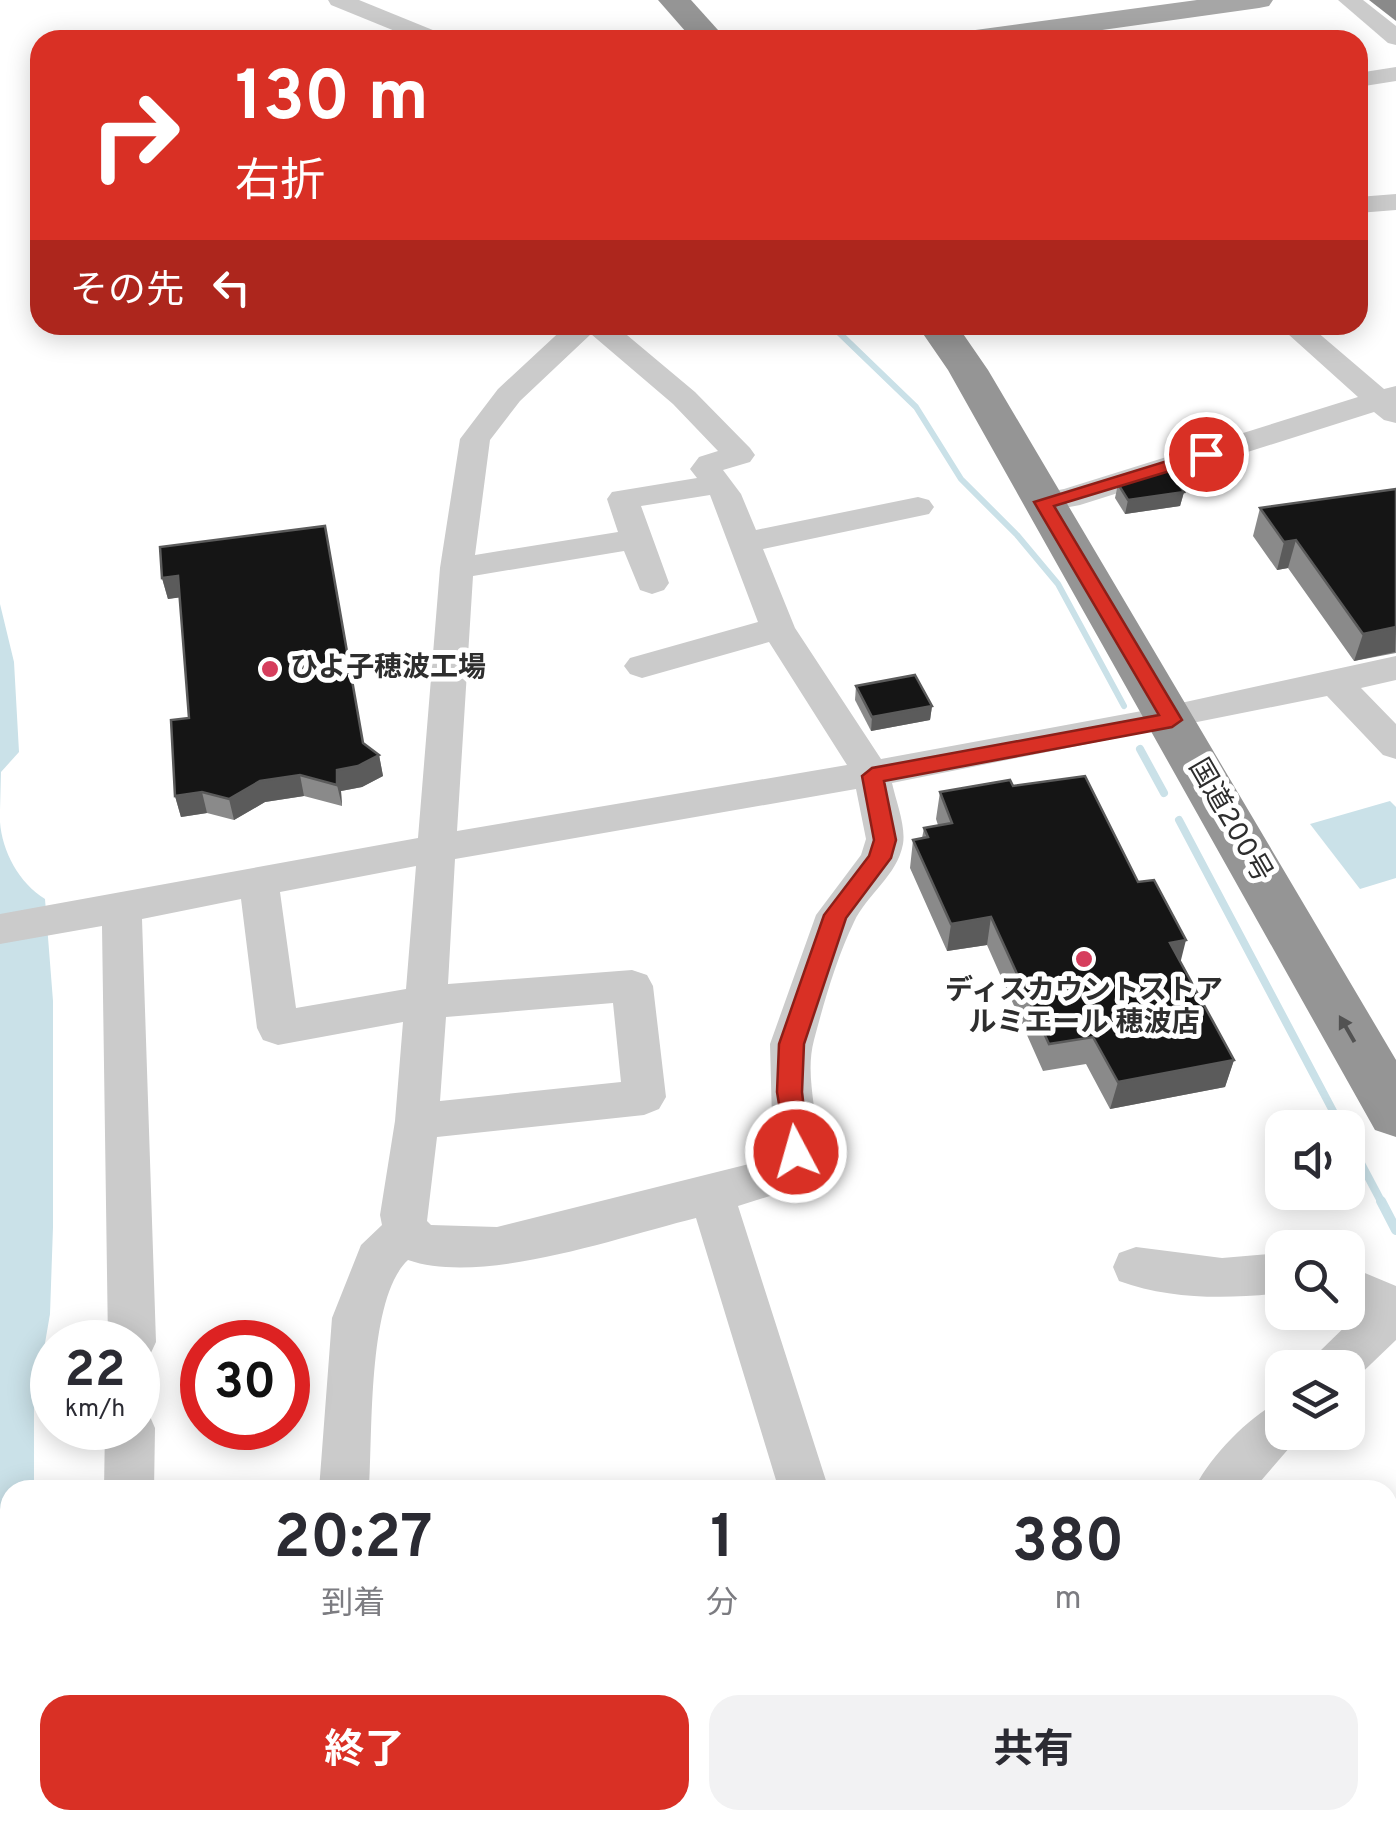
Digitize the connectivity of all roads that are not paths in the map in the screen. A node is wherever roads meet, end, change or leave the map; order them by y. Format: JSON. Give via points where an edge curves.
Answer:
{"nodes":[{"id":1,"x":340,"y":0,"type":"edge"},
{"id":2,"x":657,"y":0,"type":"edge"},
{"id":3,"x":674,"y":0,"type":"edge"},
{"id":4,"x":1258,"y":0,"type":"edge"},
{"id":5,"x":1349,"y":0,"type":"edge"},
{"id":6,"x":384,"y":19,"type":"edge"},
{"id":7,"x":412,"y":30,"type":"edge"},
{"id":8,"x":685,"y":30,"type":"edge"},
{"id":9,"x":702,"y":30,"type":"edge"},
{"id":10,"x":1040,"y":30,"type":"edge"},
{"id":11,"x":1396,"y":38,"type":"edge"},
{"id":12,"x":1396,"y":74,"type":"edge"},
{"id":13,"x":1368,"y":78,"type":"edge"},
{"id":14,"x":1396,"y":202,"type":"edge"},
{"id":15,"x":1368,"y":204,"type":"edge"},
{"id":16,"x":573,"y":335,"type":"edge"},
{"id":17,"x":610,"y":335,"type":"edge"},
{"id":18,"x":944,"y":335,"type":"edge"},
{"id":19,"x":969,"y":335,"type":"edge"},
{"id":20,"x":1305,"y":335,"type":"edge"},
{"id":21,"x":1390,"y":403,"type":"edge"},
{"id":22,"x":714,"y":485,"type":"junction"},
{"id":23,"x":1056,"y":500,"type":"junction"},
{"id":24,"x":918,"y":507,"type":"dead end"},
{"id":25,"x":637,"y":539,"type":"junction"},
{"id":26,"x":742,"y":543,"type":"junction"},
{"id":27,"x":457,"y":568,"type":"junction"},
{"id":28,"x":652,"y":583,"type":"dead end"},
{"id":29,"x":778,"y":628,"type":"junction"},
{"id":30,"x":642,"y":666,"type":"dead end"},
{"id":31,"x":1396,"y":668,"type":"edge"},
{"id":32,"x":1335,"y":683,"type":"junction"},
{"id":33,"x":1188,"y":717,"type":"junction"},
{"id":34,"x":1396,"y":746,"type":"edge"},
{"id":35,"x":872,"y":776,"type":"junction"},
{"id":36,"x":434,"y":848,"type":"junction"},
{"id":37,"x":259,"y":883,"type":"junction"},
{"id":38,"x":115,"y":911,"type":"junction"},
{"id":39,"x":0,"y":929,"type":"edge"},
{"id":40,"x":426,"y":1002,"type":"junction"},
{"id":41,"x":1396,"y":1048,"type":"edge"},
{"id":42,"x":1396,"y":1113,"type":"edge"},
{"id":43,"x":417,"y":1121,"type":"junction"},
{"id":44,"x":712,"y":1195,"type":"junction"},
{"id":45,"x":407,"y":1230,"type":"junction"},
{"id":46,"x":1136,"y":1266,"type":"dead end"},
{"id":47,"x":1265,"y":1274,"type":"edge"},
{"id":48,"x":1365,"y":1295,"type":"edge"},
{"id":49,"x":1395,"y":1308,"type":"edge"},
{"id":50,"x":131,"y":1320,"type":"edge"},
{"id":51,"x":1354,"y":1350,"type":"edge"},
{"id":52,"x":1265,"y":1442,"type":"edge"},
{"id":53,"x":130,"y":1450,"type":"edge"},
{"id":54,"x":129,"y":1480,"type":"edge"},
{"id":55,"x":345,"y":1480,"type":"edge"},
{"id":56,"x":801,"y":1480,"type":"edge"},
{"id":57,"x":1229,"y":1480,"type":"edge"}],
"edges":[{"from":1,"to":6,"type":"street"},
{"from":2,"to":8,"type":"highway"},
{"from":3,"to":9,"type":"highway"},
{"from":4,"to":10,"type":"main road"},
{"from":5,"to":11,"type":"street"},
{"from":6,"to":7,"type":"street"},
{"from":12,"to":13,"type":"street"},
{"from":14,"to":15,"type":"street"},
{"from":16,"to":27,"type":"street","via":[[509,395],[475,439]]},
{"from":17,"to":22,"type":"street","via":[[739,455],[710,464],[706,470]]},
{"from":18,"to":23,"type":"highway","name":"国道200号"},
{"from":19,"to":23,"type":"highway","name":"国道200号"},
{"from":20,"to":21,"type":"street"},
{"from":21,"to":23,"type":"street"},
{"from":22,"to":25,"type":"street","via":[[623,500]]},
{"from":22,"to":26,"type":"street","via":[[725,494]]},
{"from":23,"to":33,"type":"highway","name":"国道200号"},
{"from":24,"to":26,"type":"street"},
{"from":25,"to":27,"type":"street"},
{"from":25,"to":28,"type":"street"},
{"from":26,"to":29,"type":"street"},
{"from":27,"to":36,"type":"street"},
{"from":29,"to":30,"type":"street"},
{"from":29,"to":35,"type":"street"},
{"from":31,"to":32,"type":"street"},
{"from":32,"to":33,"type":"street"},
{"from":32,"to":34,"type":"street"},
{"from":33,"to":35,"type":"street"},
{"from":33,"to":41,"type":"highway","name":"国道200号"},
{"from":42,"to":33,"type":"highway","name":"国道200号","one_way":true},
{"from":35,"to":36,"type":"street"},
{"from":35,"to":44,"type":"street","via":[[885,840],[880,858],[836,915],[792,1044],[792,1171]]},
{"from":36,"to":37,"type":"street"},
{"from":36,"to":40,"type":"street"},
{"from":37,"to":38,"type":"street"},
{"from":37,"to":40,"type":"street","via":[[278,1028]]},
{"from":38,"to":39,"type":"street"},
{"from":38,"to":50,"type":"street"},
{"from":40,"to":43,"type":"street"},
{"from":40,"to":43,"type":"street","via":[[632,986],[644,1097]]},
{"from":43,"to":45,"type":"street","via":[[403,1215]]},
{"from":44,"to":45,"type":"street","via":[[497,1247],[420,1244]]},
{"from":44,"to":56,"type":"street"},
{"from":45,"to":55,"type":"street","via":[[377,1259],[356,1318]]},
{"from":46,"to":47,"type":"street","via":[[1222,1278]]},
{"from":48,"to":49,"type":"street"},
{"from":49,"to":51,"type":"street"},
{"from":52,"to":57,"type":"street"},
{"from":53,"to":54,"type":"street"}]}
